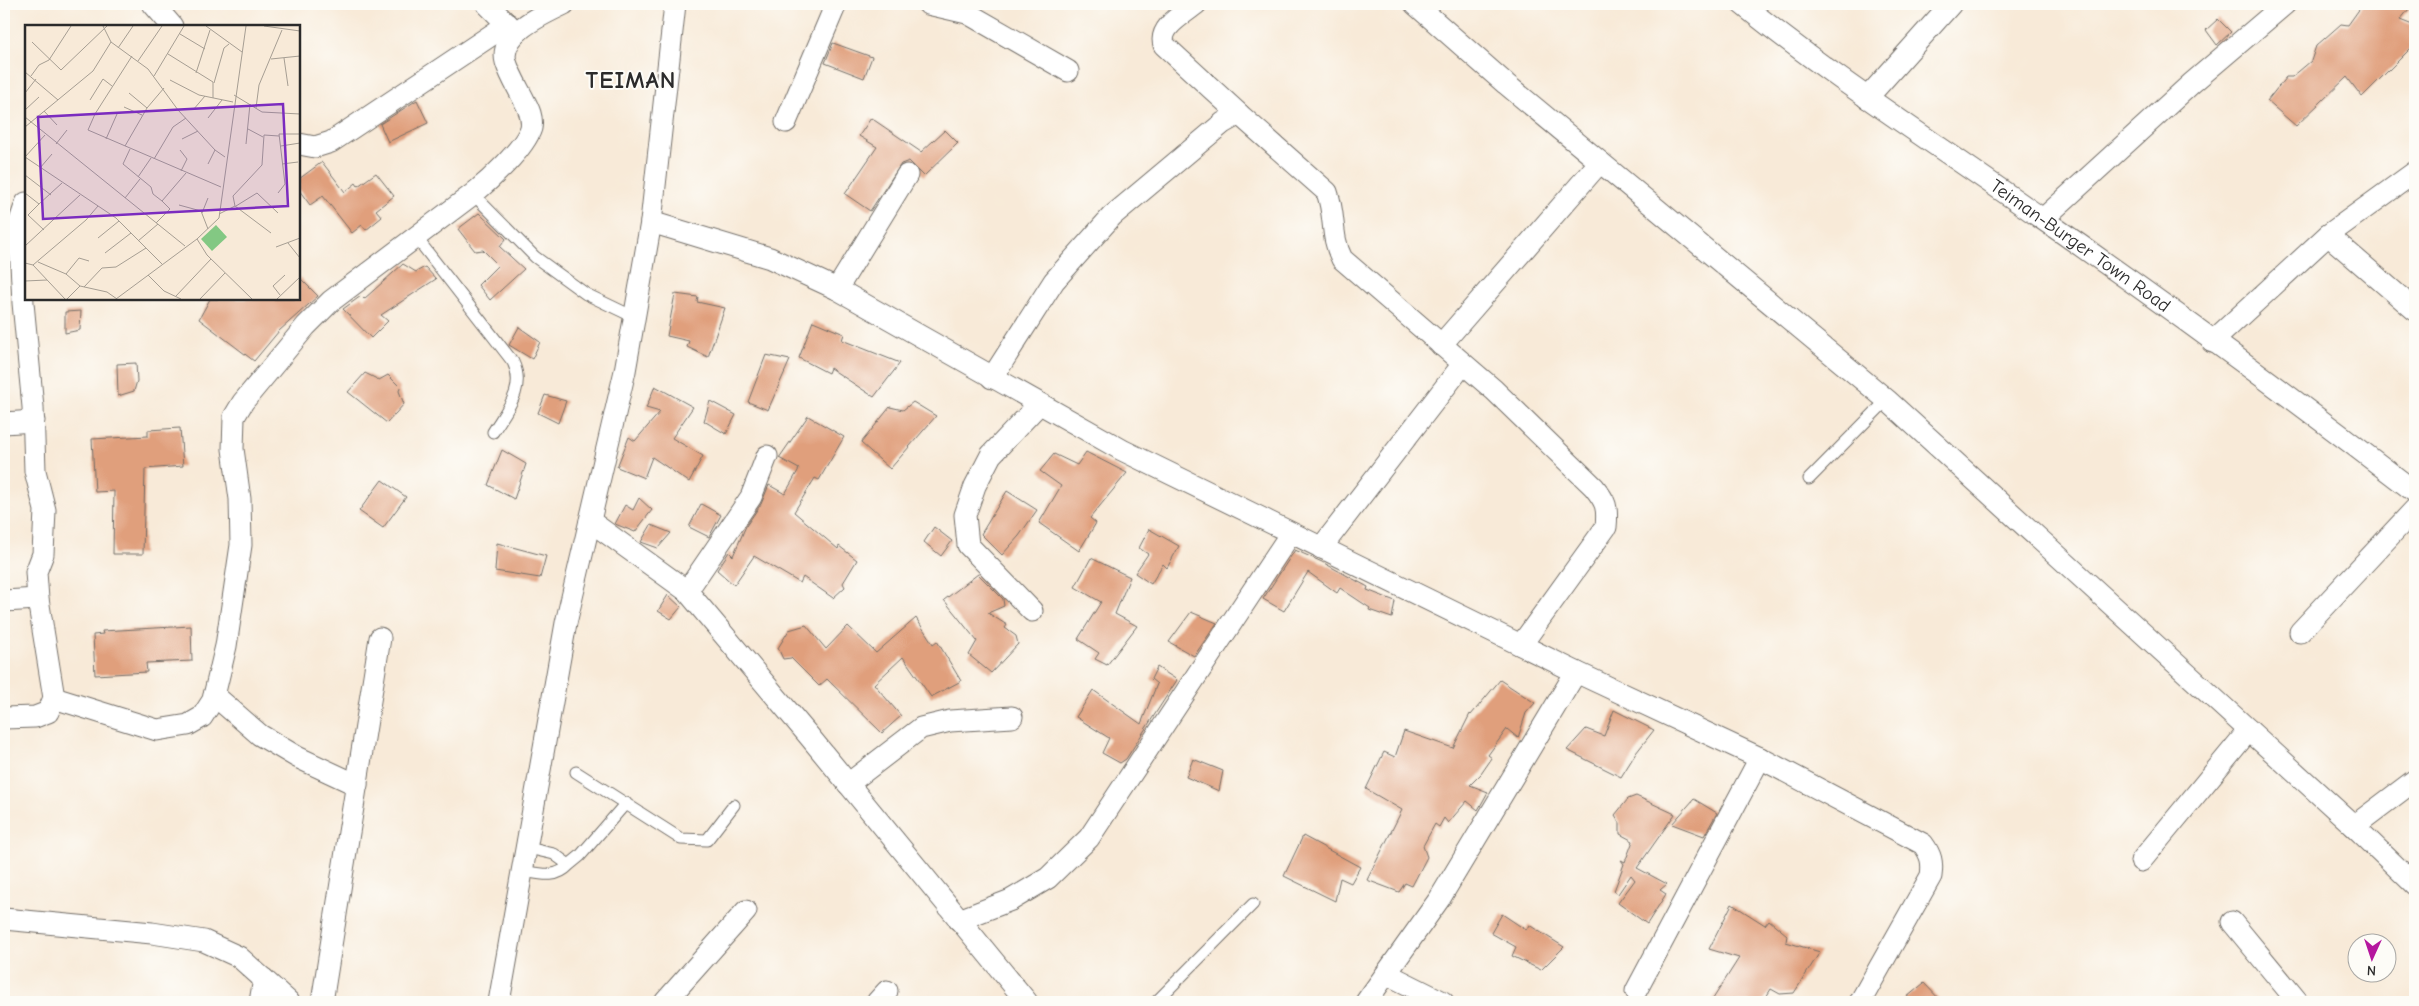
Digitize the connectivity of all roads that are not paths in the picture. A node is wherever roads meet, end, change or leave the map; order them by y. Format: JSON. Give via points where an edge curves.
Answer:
{"nodes":[{"id":1,"x":153,"y":4,"type":"edge"},
{"id":2,"x":487,"y":4,"type":"edge"},
{"id":3,"x":564,"y":4,"type":"edge"},
{"id":4,"x":675,"y":4,"type":"edge"},
{"id":5,"x":836,"y":4,"type":"edge"},
{"id":6,"x":928,"y":4,"type":"edge"},
{"id":7,"x":1196,"y":4,"type":"edge"},
{"id":8,"x":1415,"y":4,"type":"edge"},
{"id":9,"x":1742,"y":4,"type":"edge"},
{"id":10,"x":1951,"y":4,"type":"edge"},
{"id":11,"x":2285,"y":4,"type":"edge"},
{"id":12,"x":171,"y":25,"type":"edge"},
{"id":13,"x":512,"y":28,"type":"junction"},
{"id":14,"x":1068,"y":71,"type":"dead end"},
{"id":15,"x":1867,"y":98,"type":"junction"},
{"id":16,"x":1239,"y":114,"type":"junction"},
{"id":17,"x":786,"y":122,"type":"dead end"},
{"id":18,"x":300,"y":144,"type":"edge"},
{"id":19,"x":1600,"y":162,"type":"junction"},
{"id":20,"x":2415,"y":172,"type":"edge"},
{"id":21,"x":907,"y":175,"type":"dead end"},
{"id":22,"x":474,"y":194,"type":"junction"},
{"id":23,"x":25,"y":206,"type":"edge"},
{"id":24,"x":2043,"y":219,"type":"junction"},
{"id":25,"x":651,"y":222,"type":"junction"},
{"id":26,"x":2328,"y":235,"type":"junction"},
{"id":27,"x":415,"y":236,"type":"junction"},
{"id":28,"x":837,"y":289,"type":"junction"},
{"id":29,"x":2415,"y":310,"type":"edge"},
{"id":30,"x":634,"y":317,"type":"junction"},
{"id":31,"x":2212,"y":342,"type":"junction"},
{"id":32,"x":1441,"y":345,"type":"junction"},
{"id":33,"x":1464,"y":364,"type":"junction"},
{"id":34,"x":992,"y":378,"type":"junction"},
{"id":35,"x":1887,"y":400,"type":"junction"},
{"id":36,"x":1039,"y":404,"type":"junction"},
{"id":37,"x":34,"y":421,"type":"junction"},
{"id":38,"x":4,"y":423,"type":"edge"},
{"id":39,"x":493,"y":432,"type":"dead end"},
{"id":40,"x":767,"y":456,"type":"dead end"},
{"id":41,"x":1809,"y":479,"type":"dead end"},
{"id":42,"x":2415,"y":492,"type":"edge"},
{"id":43,"x":2415,"y":509,"type":"edge"},
{"id":44,"x":590,"y":521,"type":"junction"},
{"id":45,"x":1291,"y":533,"type":"junction"},
{"id":46,"x":1322,"y":548,"type":"junction"},
{"id":47,"x":687,"y":591,"type":"junction"},
{"id":48,"x":38,"y":599,"type":"junction"},
{"id":49,"x":4,"y":601,"type":"edge"},
{"id":50,"x":1032,"y":611,"type":"dead end"},
{"id":51,"x":2300,"y":632,"type":"dead end"},
{"id":52,"x":380,"y":638,"type":"dead end"},
{"id":53,"x":1521,"y":645,"type":"junction"},
{"id":54,"x":1576,"y":672,"type":"junction"},
{"id":55,"x":214,"y":695,"type":"junction"},
{"id":56,"x":54,"y":698,"type":"junction"},
{"id":57,"x":1012,"y":717,"type":"dead end"},
{"id":58,"x":4,"y":718,"type":"edge"},
{"id":59,"x":2249,"y":730,"type":"junction"},
{"id":60,"x":1760,"y":758,"type":"junction"},
{"id":61,"x":576,"y":772,"type":"dead end"},
{"id":62,"x":2415,"y":780,"type":"edge"},
{"id":63,"x":848,"y":784,"type":"junction"},
{"id":64,"x":357,"y":785,"type":"junction"},
{"id":65,"x":626,"y":803,"type":"junction"},
{"id":66,"x":734,"y":805,"type":"dead end"},
{"id":67,"x":2354,"y":826,"type":"junction"},
{"id":68,"x":528,"y":848,"type":"junction"},
{"id":69,"x":2141,"y":861,"type":"dead end"},
{"id":70,"x":569,"y":865,"type":"junction"},
{"id":71,"x":523,"y":870,"type":"junction"},
{"id":72,"x":2415,"y":884,"type":"edge"},
{"id":73,"x":1253,"y":904,"type":"dead end"},
{"id":74,"x":746,"y":911,"type":"dead end"},
{"id":75,"x":4,"y":919,"type":"edge"},
{"id":76,"x":959,"y":920,"type":"junction"},
{"id":77,"x":2232,"y":922,"type":"dead end"},
{"id":78,"x":1387,"y":974,"type":"junction"},
{"id":79,"x":264,"y":980,"type":"junction"},
{"id":80,"x":1636,"y":991,"type":"dead end"},
{"id":81,"x":260,"y":1002,"type":"edge"},
{"id":82,"x":289,"y":1002,"type":"edge"},
{"id":83,"x":322,"y":1002,"type":"edge"},
{"id":84,"x":499,"y":1002,"type":"edge"},
{"id":85,"x":665,"y":1002,"type":"edge"},
{"id":86,"x":1027,"y":1002,"type":"edge"},
{"id":87,"x":1156,"y":1002,"type":"edge"},
{"id":88,"x":1366,"y":1002,"type":"edge"},
{"id":89,"x":1443,"y":1002,"type":"edge"},
{"id":90,"x":1860,"y":1002,"type":"edge"},
{"id":91,"x":2298,"y":1002,"type":"edge"}],
"edges":[{"from":1,"to":12,"type":"street"},
{"from":2,"to":13,"type":"street"},
{"from":3,"to":13,"type":"street"},
{"from":4,"to":25,"type":"street"},
{"from":5,"to":17,"type":"street"},
{"from":6,"to":14,"type":"street","via":[[967,13]]},
{"from":7,"to":16,"type":"street","via":[[1166,29],[1162,35],[1164,45]]},
{"from":8,"to":19,"type":"street"},
{"from":9,"to":15,"type":"street","name":"Teiman-Burger Town Road"},
{"from":10,"to":15,"type":"street"},
{"from":11,"to":24,"type":"street"},
{"from":13,"to":18,"type":"street","via":[[331,142],[315,147]]},
{"from":13,"to":22,"type":"street","via":[[506,61],[531,114],[531,127],[527,137],[494,176]]},
{"from":15,"to":24,"type":"street","name":"Teiman-Burger Town Road"},
{"from":16,"to":32,"type":"street","via":[[1327,192],[1332,206],[1334,243],[1342,259]]},
{"from":16,"to":34,"type":"street","via":[[1223,123],[1112,216],[1054,281]]},
{"from":19,"to":32,"type":"street"},
{"from":19,"to":35,"type":"street"},
{"from":20,"to":26,"type":"street"},
{"from":21,"to":28,"type":"street"},
{"from":22,"to":27,"type":"street"},
{"from":22,"to":30,"type":"lane","via":[[535,257],[586,294]]},
{"from":23,"to":37,"type":"street","via":[[19,224]]},
{"from":24,"to":31,"type":"street","name":"Teiman-Burger Town Road"},
{"from":25,"to":28,"type":"street","via":[[770,258]]},
{"from":25,"to":30,"type":"street"},
{"from":26,"to":29,"type":"street"},
{"from":26,"to":31,"type":"street"},
{"from":27,"to":39,"type":"lane","via":[[519,374],[512,401]]},
{"from":27,"to":55,"type":"street","via":[[331,301],[306,326],[234,417],[233,449],[240,499],[241,545],[226,646]]},
{"from":28,"to":34,"type":"street"},
{"from":30,"to":44,"type":"street","via":[[625,371]]},
{"from":31,"to":42,"type":"street","name":"Teiman-Burger Town Road","via":[[2295,400]]},
{"from":32,"to":33,"type":"street"},
{"from":33,"to":46,"type":"street"},
{"from":33,"to":53,"type":"street","via":[[1605,501],[1606,527]]},
{"from":34,"to":36,"type":"street"},
{"from":35,"to":41,"type":"lane"},
{"from":35,"to":59,"type":"street"},
{"from":36,"to":45,"type":"street","via":[[1122,450]]},
{"from":36,"to":50,"type":"street","via":[[991,455],[965,515],[968,545]]},
{"from":37,"to":38,"type":"street"},
{"from":37,"to":48,"type":"street","via":[[36,471],[46,510],[43,554],[36,572]]},
{"from":40,"to":47,"type":"street","via":[[751,496]]},
{"from":43,"to":51,"type":"street"},
{"from":44,"to":47,"type":"street"},
{"from":44,"to":68,"type":"street","via":[[566,623]]},
{"from":45,"to":46,"type":"street"},
{"from":45,"to":76,"type":"street","via":[[1089,838],[1048,878],[1011,900]]},
{"from":46,"to":53,"type":"street"},
{"from":47,"to":63,"type":"street"},
{"from":48,"to":49,"type":"street"},
{"from":48,"to":56,"type":"street"},
{"from":52,"to":64,"type":"street"},
{"from":53,"to":54,"type":"street"},
{"from":54,"to":60,"type":"street"},
{"from":54,"to":78,"type":"street","via":[[1440,898]]},
{"from":55,"to":56,"type":"street","via":[[202,717],[188,725],[157,730]]},
{"from":55,"to":64,"type":"street","via":[[260,735],[297,757]]},
{"from":56,"to":58,"type":"street","via":[[48,712],[36,717]]},
{"from":57,"to":63,"type":"street","via":[[950,721],[921,728]]},
{"from":59,"to":67,"type":"street"},
{"from":59,"to":69,"type":"street"},
{"from":60,"to":80,"type":"street"},
{"from":60,"to":90,"type":"street","via":[[1923,844],[1930,853],[1933,863],[1931,876]]},
{"from":61,"to":65,"type":"lane"},
{"from":62,"to":67,"type":"street"},
{"from":63,"to":76,"type":"street"},
{"from":64,"to":83,"type":"street"},
{"from":65,"to":66,"type":"lane","via":[[681,838],[702,841],[707,840]]},
{"from":65,"to":70,"type":"lane"},
{"from":67,"to":72,"type":"street"},
{"from":68,"to":70,"type":"lane","via":[[554,854]]},
{"from":68,"to":71,"type":"street"},
{"from":70,"to":71,"type":"lane","via":[[562,873],[547,875]]},
{"from":71,"to":84,"type":"street"},
{"from":73,"to":87,"type":"lane"},
{"from":74,"to":85,"type":"street"},
{"from":75,"to":79,"type":"street","via":[[204,941],[239,957]]},
{"from":76,"to":86,"type":"street"},
{"from":77,"to":91,"type":"street"},
{"from":78,"to":88,"type":"street"},
{"from":78,"to":89,"type":"street"},
{"from":79,"to":81,"type":"street"},
{"from":79,"to":82,"type":"street"}]}
